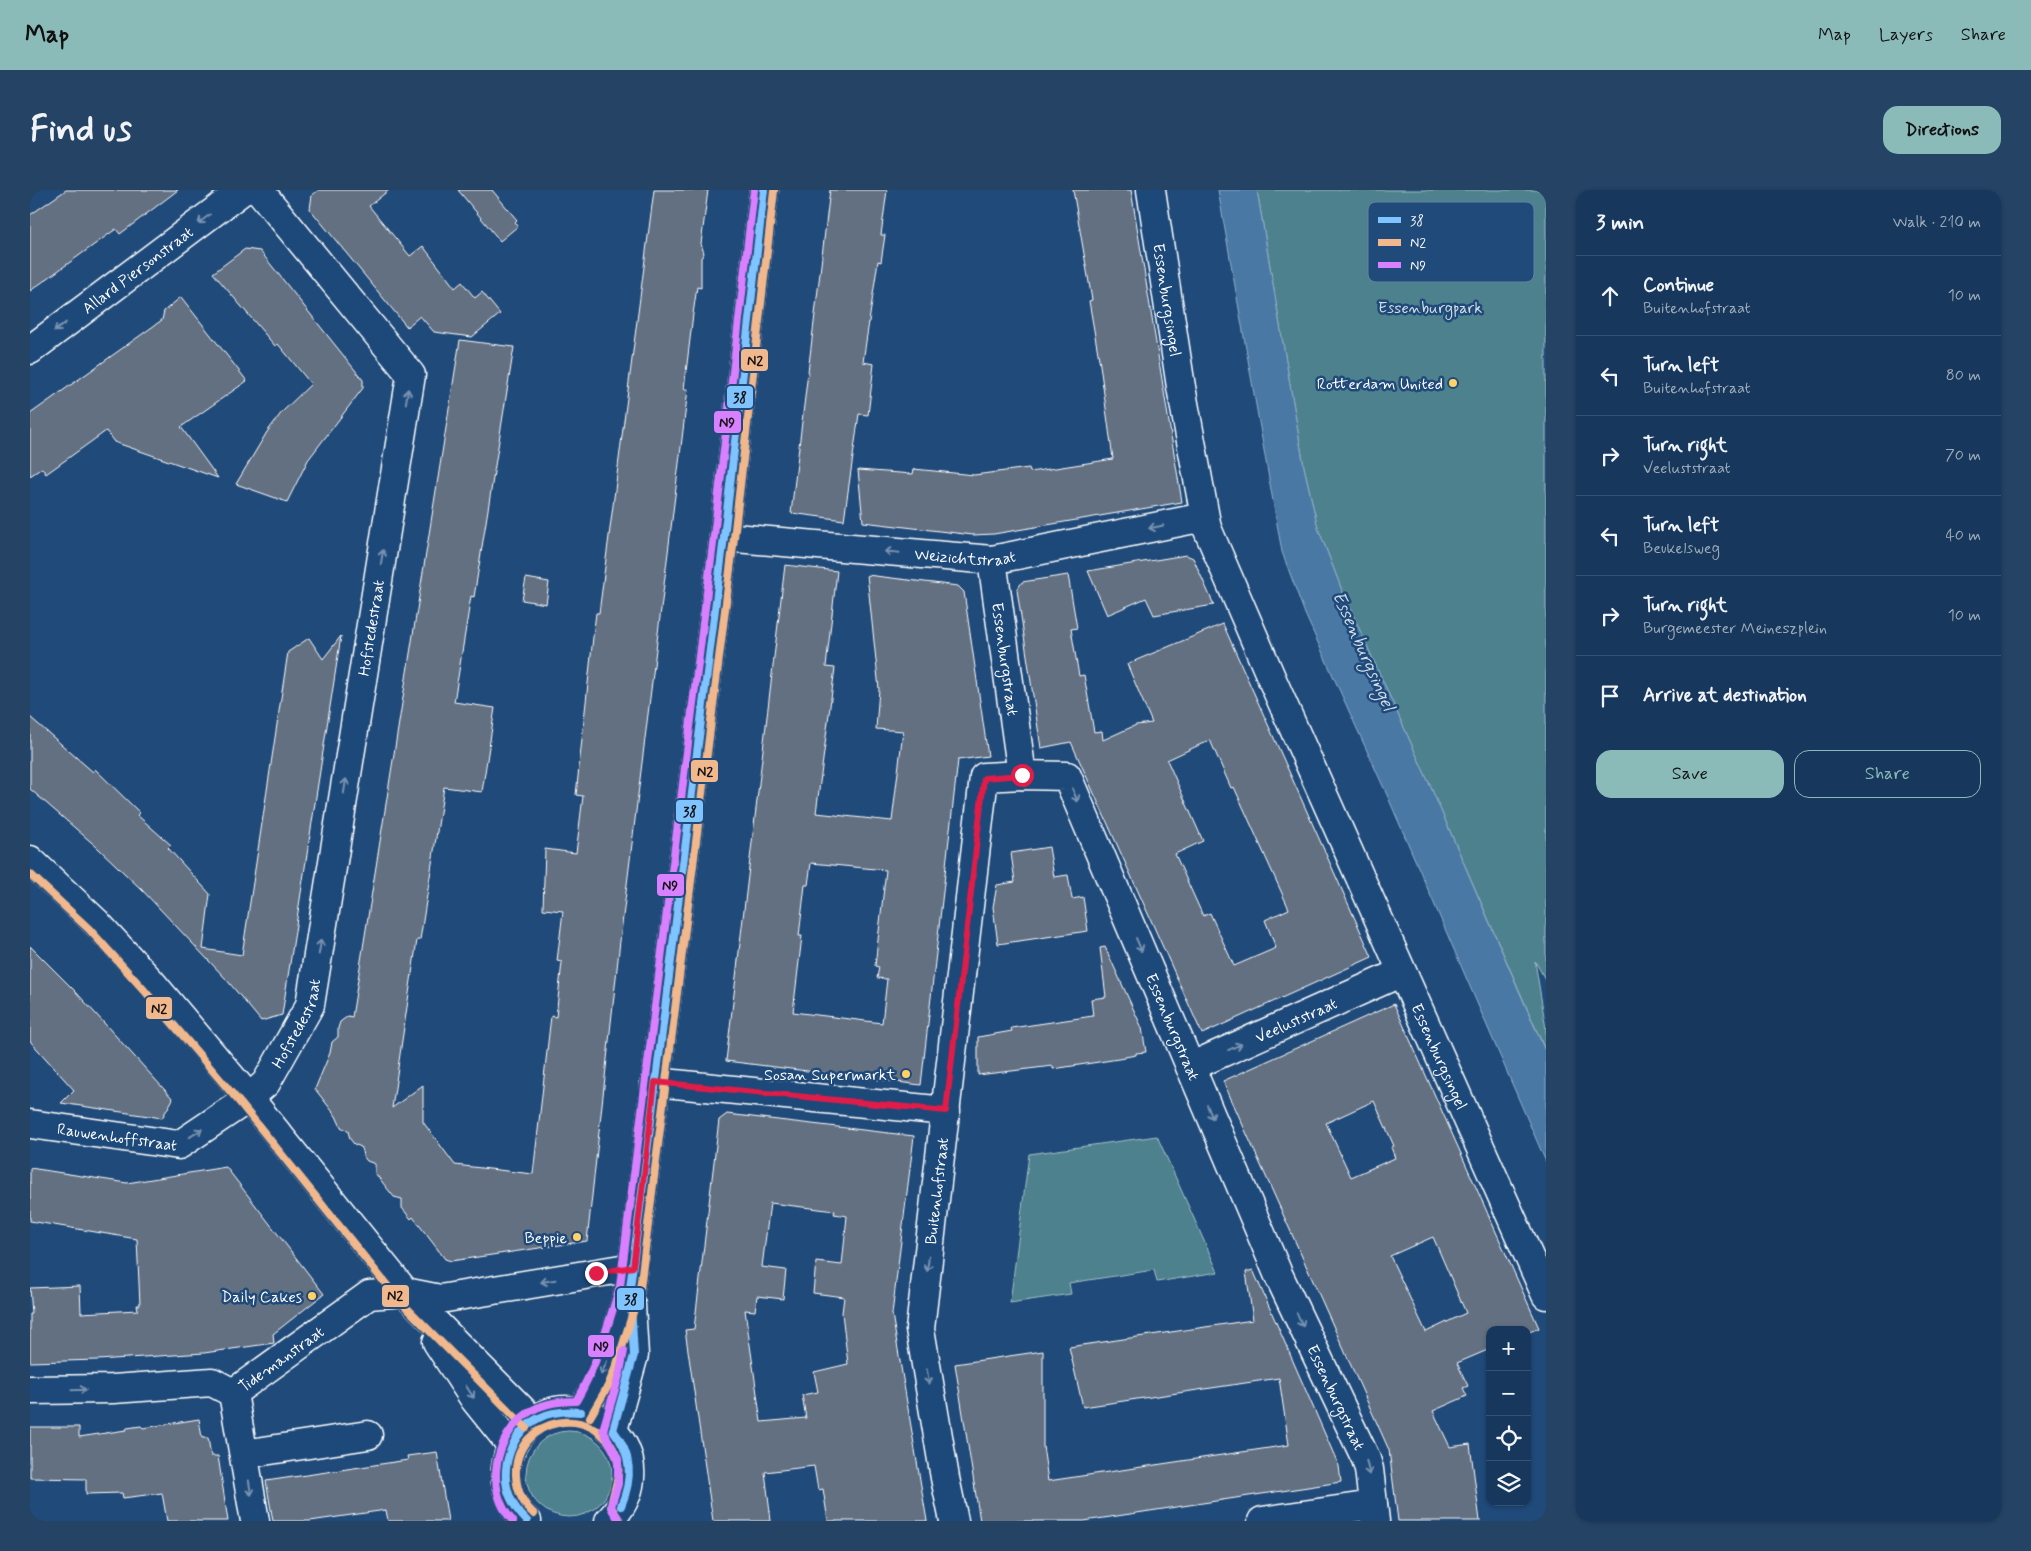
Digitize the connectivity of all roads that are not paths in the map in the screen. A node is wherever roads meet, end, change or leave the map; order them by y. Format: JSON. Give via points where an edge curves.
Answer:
{"nodes":[{"id":1,"x":243,"y":190,"type":"edge"},
{"id":2,"x":259,"y":190,"type":"edge"},
{"id":3,"x":764,"y":190,"type":"edge"},
{"id":4,"x":1151,"y":190,"type":"edge"},
{"id":5,"x":30,"y":350,"type":"edge"},
{"id":6,"x":1204,"y":517,"type":"junction"},
{"id":7,"x":724,"y":537,"type":"junction"},
{"id":8,"x":992,"y":560,"type":"junction"},
{"id":9,"x":1022,"y":775,"type":"junction"},
{"id":10,"x":30,"y":860,"type":"edge"},
{"id":11,"x":1402,"y":972,"type":"junction"},
{"id":12,"x":1190,"y":1067,"type":"junction"},
{"id":13,"x":655,"y":1082,"type":"junction"},
{"id":14,"x":249,"y":1098,"type":"junction"},
{"id":15,"x":946,"y":1111,"type":"junction"},
{"id":16,"x":30,"y":1124,"type":"edge"},
{"id":17,"x":631,"y":1278,"type":"junction"},
{"id":18,"x":405,"y":1292,"type":"junction"},
{"id":19,"x":1546,"y":1295,"type":"edge"},
{"id":20,"x":30,"y":1390,"type":"edge"},
{"id":21,"x":233,"y":1393,"type":"junction"},
{"id":22,"x":581,"y":1412,"type":"junction"},
{"id":23,"x":533,"y":1421,"type":"junction"},
{"id":24,"x":613,"y":1430,"type":"junction"},
{"id":25,"x":368,"y":1435,"type":"dead end"},
{"id":26,"x":512,"y":1446,"type":"junction"},
{"id":27,"x":244,"y":1454,"type":"junction"},
{"id":28,"x":1374,"y":1513,"type":"edge"},
{"id":29,"x":621,"y":1516,"type":"edge"},
{"id":30,"x":525,"y":1520,"type":"edge"},
{"id":31,"x":255,"y":1521,"type":"edge"},
{"id":32,"x":954,"y":1521,"type":"edge"},
{"id":33,"x":1262,"y":1521,"type":"edge"}],
"edges":[{"from":1,"to":5,"type":"street","name":"Allard Piersonstraat","one_way":true},
{"from":14,"to":2,"type":"street","name":"Hofstedestraat","one_way":true,"via":[[266,1083],[310,1005],[410,376]]},
{"from":3,"to":7,"type":"street"},
{"from":4,"to":6,"type":"street","name":"Essenburgsingel"},
{"from":6,"to":8,"type":"street","name":"Weizichtstraat","one_way":true},
{"from":6,"to":11,"type":"street","name":"Essenburgsingel"},
{"from":8,"to":7,"type":"street","name":"Weizichtstraat","one_way":true},
{"from":7,"to":13,"type":"street"},
{"from":8,"to":9,"type":"street","name":"Essenburgstraat"},
{"from":9,"to":12,"type":"street","name":"Essenburgstraat","one_way":true,"via":[[1067,776]]},
{"from":9,"to":15,"type":"street","name":"Buitenhofstraat","via":[[984,778]]},
{"from":10,"to":14,"type":"street","via":[[96,922]]},
{"from":12,"to":11,"type":"street","name":"Veeluststraat","one_way":true},
{"from":11,"to":19,"type":"street","name":"Essenburgsingel"},
{"from":12,"to":28,"type":"street","name":"Essenburgstraat","one_way":true,"via":[[1279,1276],[1366,1459]]},
{"from":13,"to":15,"type":"street"},
{"from":13,"to":17,"type":"street"},
{"from":16,"to":14,"type":"street","name":"Rauwenhoffstraat","one_way":true,"via":[[179,1145]]},
{"from":14,"to":18,"type":"street"},
{"from":15,"to":32,"type":"street","name":"Buitenhofstraat","one_way":true,"via":[[920,1329]]},
{"from":17,"to":18,"type":"street","name":"Tidemanstraat","one_way":true,"via":[[440,1299]]},
{"from":17,"to":22,"type":"street","one_way":true,"via":[[608,1360]]},
{"from":17,"to":24,"type":"street","via":[[634,1355]]},
{"from":18,"to":21,"type":"street","name":"Tidemanstraat","via":[[369,1295]]},
{"from":18,"to":23,"type":"street"},
{"from":18,"to":26,"type":"street","one_way":true,"via":[[475,1400]]},
{"from":20,"to":21,"type":"street","name":"Tidemanstraat","one_way":true,"via":[[212,1382]]},
{"from":21,"to":27,"type":"street"},
{"from":22,"to":23,"type":"street","via":[[557,1412]]},
{"from":22,"to":24,"type":"street"},
{"from":23,"to":26,"type":"street"},
{"from":24,"to":29,"type":"street","via":[[625,1449],[630,1468],[629,1488]]},
{"from":25,"to":27,"type":"street"},
{"from":26,"to":30,"type":"street","via":[[505,1471],[506,1484],[510,1497]]},
{"from":27,"to":31,"type":"street","one_way":true},
{"from":28,"to":33,"type":"street"}]}
